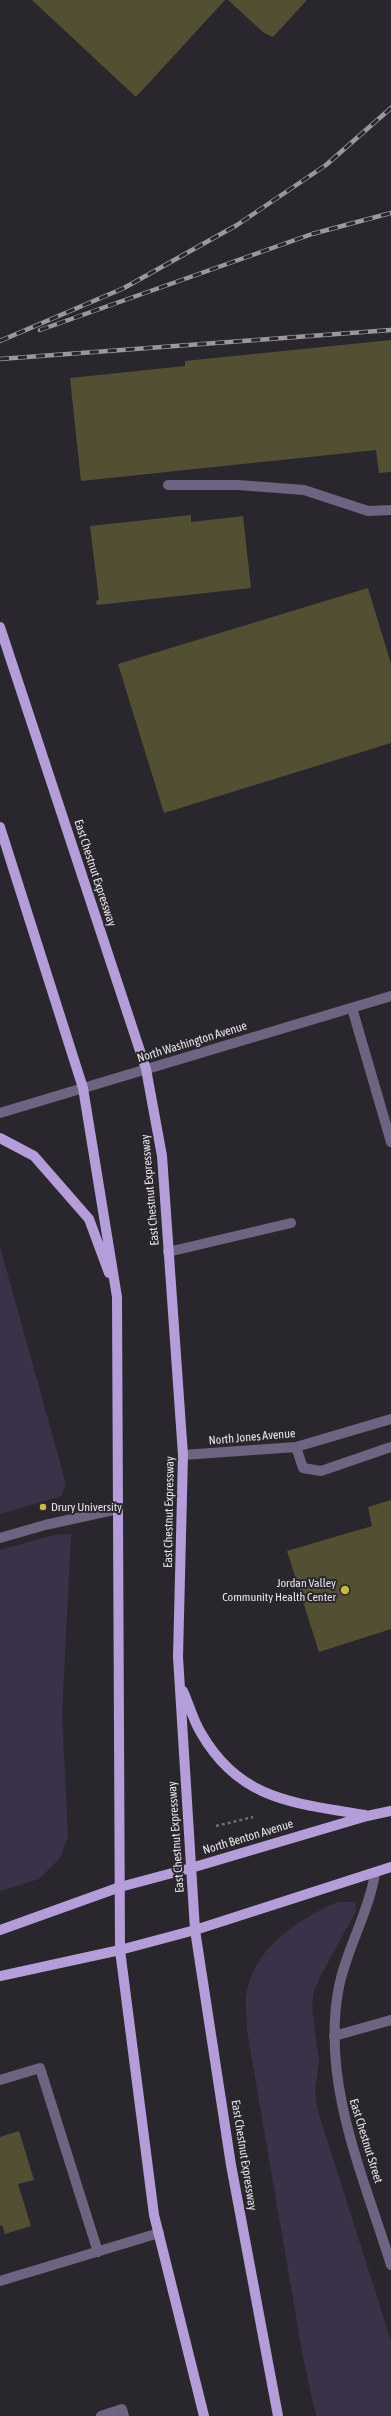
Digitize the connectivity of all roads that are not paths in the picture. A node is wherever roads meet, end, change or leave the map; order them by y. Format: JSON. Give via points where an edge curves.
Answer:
{"nodes":[{"id":1,"x":168,"y":485,"type":"dead end"},
{"id":2,"x":391,"y":510,"type":"edge"},
{"id":3,"x":0,"y":627,"type":"edge"},
{"id":4,"x":0,"y":828,"type":"edge"},
{"id":5,"x":391,"y":996,"type":"edge"},
{"id":6,"x":352,"y":1008,"type":"junction"},
{"id":7,"x":146,"y":1069,"type":"junction"},
{"id":8,"x":83,"y":1088,"type":"junction"},
{"id":9,"x":0,"y":1113,"type":"edge"},
{"id":10,"x":0,"y":1138,"type":"edge"},
{"id":11,"x":391,"y":1142,"type":"edge"},
{"id":12,"x":291,"y":1222,"type":"dead end"},
{"id":13,"x":168,"y":1252,"type":"junction"},
{"id":14,"x":117,"y":1297,"type":"junction"},
{"id":15,"x":391,"y":1419,"type":"edge"},
{"id":16,"x":296,"y":1448,"type":"junction"},
{"id":17,"x":391,"y":1448,"type":"edge"},
{"id":18,"x":183,"y":1455,"type":"junction"},
{"id":19,"x":118,"y":1509,"type":"junction"},
{"id":20,"x":0,"y":1538,"type":"edge"},
{"id":21,"x":180,"y":1682,"type":"junction"},
{"id":22,"x":391,"y":1811,"type":"edge"},
{"id":23,"x":367,"y":1816,"type":"junction"},
{"id":24,"x":391,"y":1867,"type":"edge"},
{"id":25,"x":192,"y":1868,"type":"junction"},
{"id":26,"x":375,"y":1874,"type":"junction"},
{"id":27,"x":120,"y":1886,"type":"junction"},
{"id":28,"x":0,"y":1930,"type":"edge"},
{"id":29,"x":195,"y":1930,"type":"junction"},
{"id":30,"x":120,"y":1950,"type":"junction"},
{"id":31,"x":0,"y":1976,"type":"edge"},
{"id":32,"x":391,"y":2020,"type":"edge"},
{"id":33,"x":334,"y":2036,"type":"junction"},
{"id":34,"x":0,"y":2080,"type":"edge"},
{"id":35,"x":159,"y":2233,"type":"junction"},
{"id":36,"x":98,"y":2252,"type":"junction"},
{"id":37,"x":390,"y":2261,"type":"edge"},
{"id":38,"x":0,"y":2281,"type":"edge"},
{"id":39,"x":101,"y":2416,"type":"edge"},
{"id":40,"x":124,"y":2416,"type":"edge"},
{"id":41,"x":204,"y":2416,"type":"edge"},
{"id":42,"x":278,"y":2416,"type":"edge"}],
"edges":[{"from":1,"to":2,"type":"street","via":[[238,485],[304,490],[368,511]]},
{"from":3,"to":7,"type":"main road","name":"East Chestnut Expressway"},
{"from":4,"to":8,"type":"main road"},
{"from":5,"to":6,"type":"street","name":"North Washington Avenue"},
{"from":6,"to":7,"type":"street","name":"North Washington Avenue"},
{"from":6,"to":11,"type":"street"},
{"from":7,"to":8,"type":"street","name":"North Washington Avenue"},
{"from":7,"to":13,"type":"main road","name":"East Chestnut Expressway","via":[[162,1156]]},
{"from":8,"to":9,"type":"street","name":"North Washington Avenue"},
{"from":8,"to":14,"type":"main road"},
{"from":10,"to":14,"type":"main road","via":[[34,1156],[90,1219]]},
{"from":12,"to":13,"type":"street"},
{"from":13,"to":18,"type":"main road","name":"East Chestnut Expressway"},
{"from":14,"to":19,"type":"main road"},
{"from":15,"to":16,"type":"street","name":"North Jones Avenue"},
{"from":16,"to":17,"type":"street","via":[[303,1468],[321,1471]]},
{"from":16,"to":18,"type":"street","name":"North Jones Avenue"},
{"from":18,"to":21,"type":"main road","name":"East Chestnut Expressway"},
{"from":19,"to":20,"type":"street","via":[[44,1525]]},
{"from":19,"to":27,"type":"main road"},
{"from":21,"to":23,"type":"main road","via":[[200,1733],[221,1761],[247,1785],[288,1802]]},
{"from":21,"to":25,"type":"main road","name":"East Chestnut Expressway"},
{"from":22,"to":23,"type":"main road","name":"North Benton Avenue"},
{"from":23,"to":25,"type":"main road","name":"North Benton Avenue"},
{"from":24,"to":26,"type":"main road"},
{"from":25,"to":27,"type":"main road","name":"North Benton Avenue"},
{"from":25,"to":29,"type":"main road","name":"East Chestnut Expressway"},
{"from":26,"to":29,"type":"main road"},
{"from":26,"to":33,"type":"street","name":"East Chestnut Street","via":[[372,1890],[344,1963],[334,2021]]},
{"from":27,"to":28,"type":"main road","name":"North Benton Avenue"},
{"from":27,"to":30,"type":"main road"},
{"from":29,"to":30,"type":"main road"},
{"from":29,"to":42,"type":"main road","name":"East Chestnut Expressway","via":[[231,2165]]},
{"from":30,"to":31,"type":"main road"},
{"from":30,"to":35,"type":"main road","via":[[154,2215]]},
{"from":32,"to":33,"type":"street"},
{"from":33,"to":37,"type":"street","name":"East Chestnut Street","via":[[336,2077],[341,2105]]},
{"from":34,"to":36,"type":"street","via":[[40,2068]]},
{"from":35,"to":36,"type":"street"},
{"from":35,"to":41,"type":"main road"},
{"from":36,"to":38,"type":"street"},
{"from":39,"to":40,"type":"street","via":[[122,2409]]}]}
